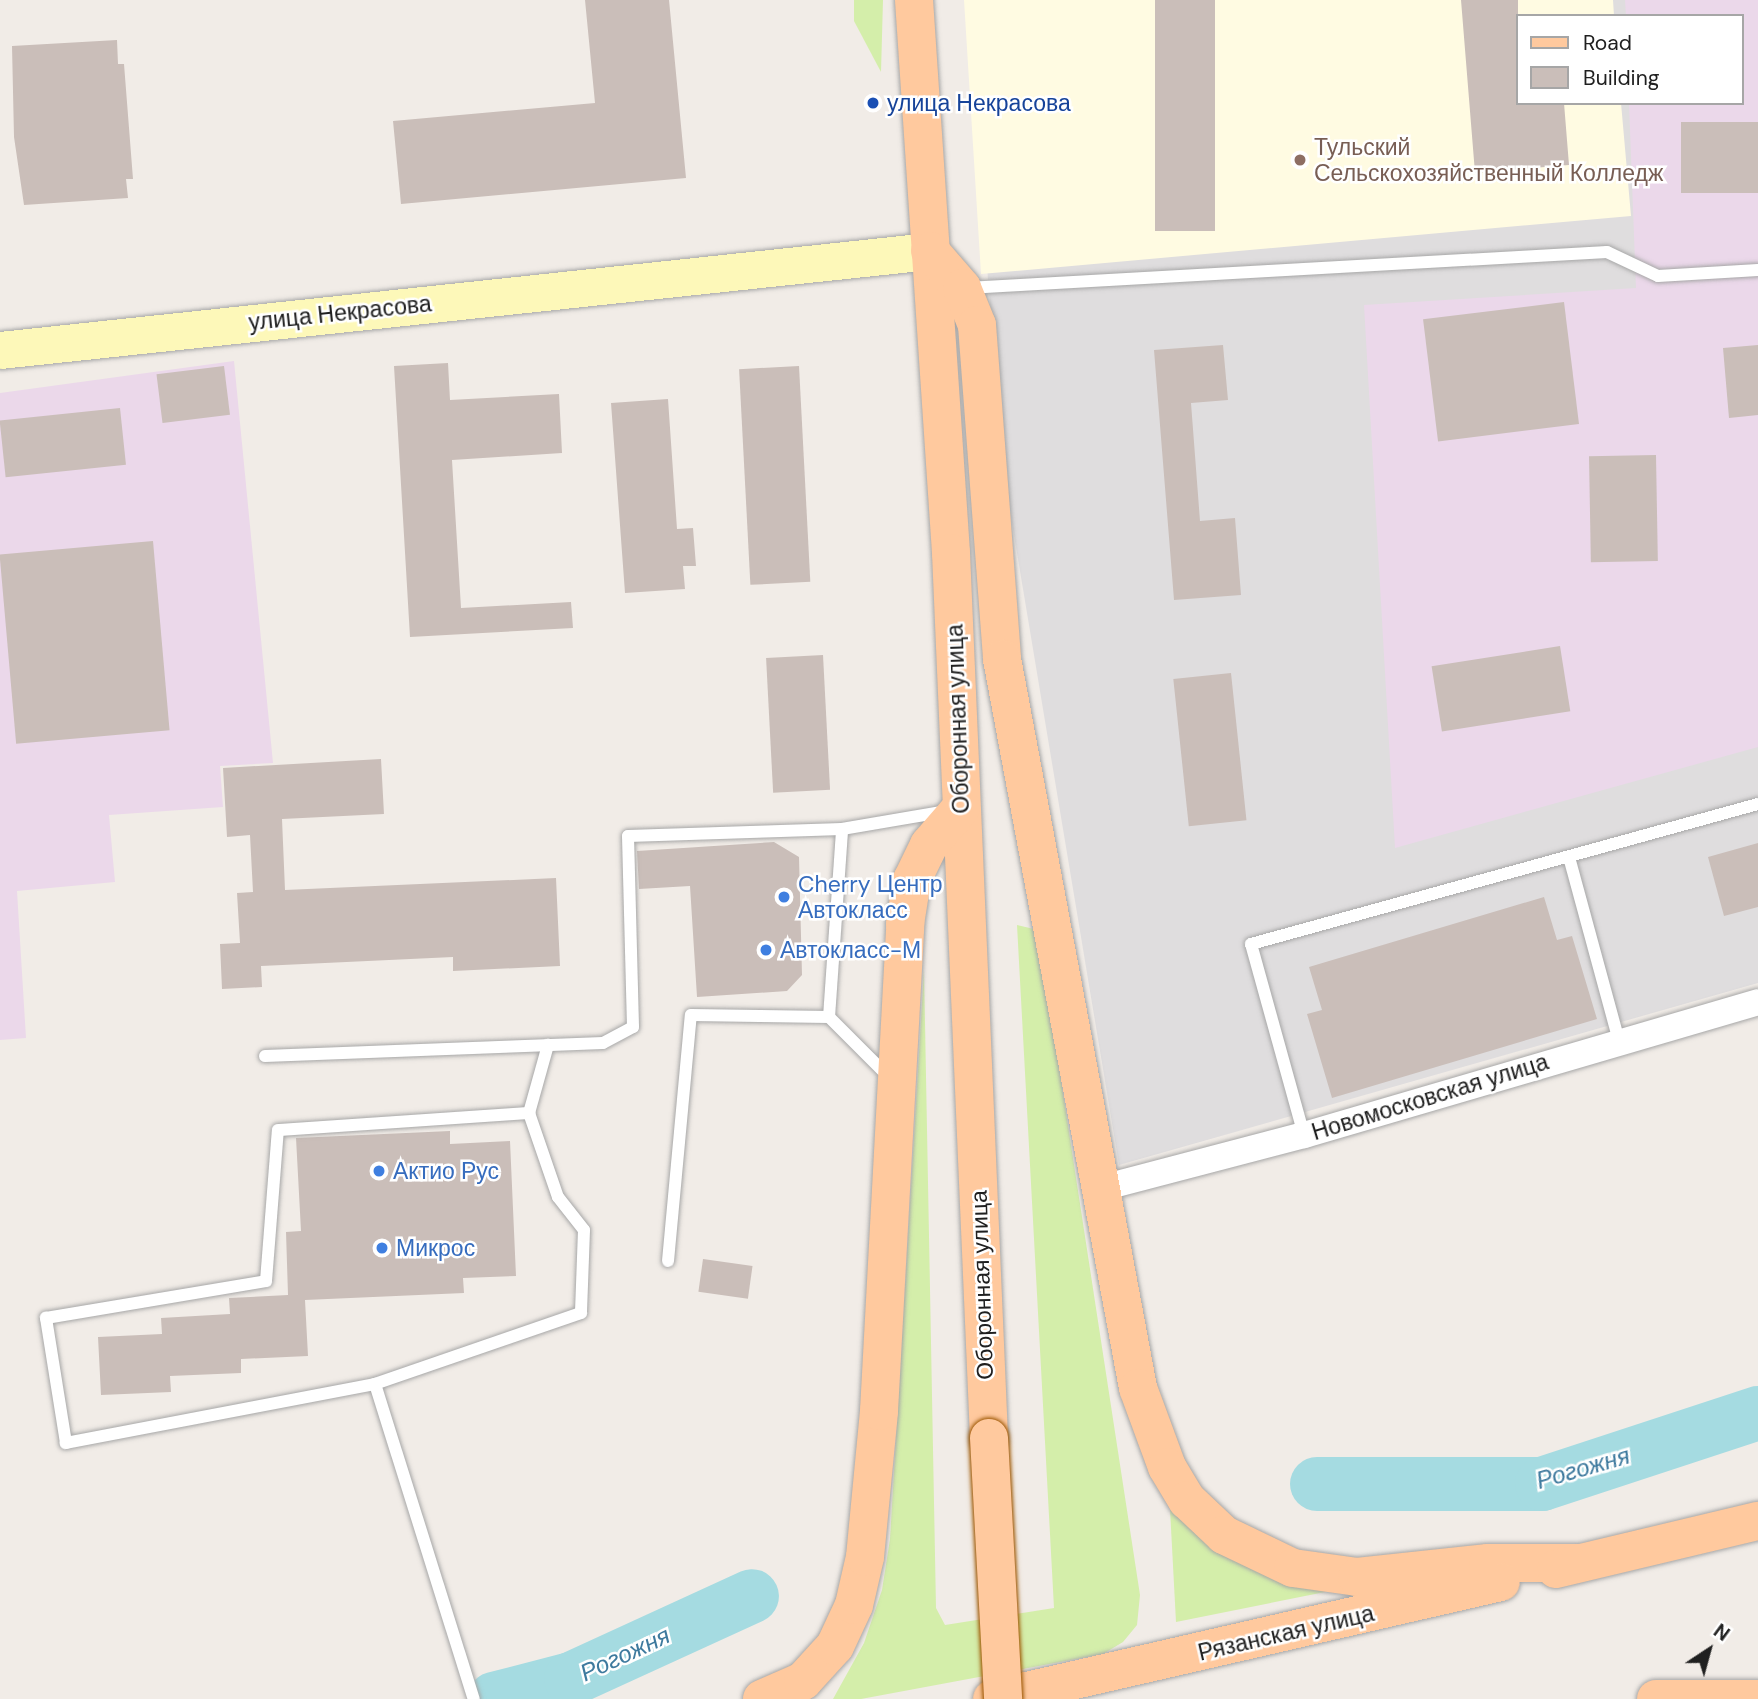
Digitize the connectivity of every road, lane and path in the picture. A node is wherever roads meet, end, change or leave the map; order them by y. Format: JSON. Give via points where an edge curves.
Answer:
{"nodes":[{"id":1,"x":914,"y":0,"type":"edge"},
{"id":2,"x":930,"y":251,"type":"junction"},
{"id":3,"x":1758,"y":270,"type":"edge"},
{"id":4,"x":947,"y":289,"type":"junction"},
{"id":5,"x":0,"y":350,"type":"edge"},
{"id":6,"x":951,"y":553,"type":"junction"},
{"id":7,"x":1002,"y":659,"type":"junction"},
{"id":8,"x":960,"y":767,"type":"junction"},
{"id":9,"x":1758,"y":804,"type":"edge"},
{"id":10,"x":961,"y":808,"type":"junction"},
{"id":11,"x":842,"y":829,"type":"junction"},
{"id":12,"x":1569,"y":857,"type":"junction"},
{"id":13,"x":1758,"y":1002,"type":"edge"},
{"id":14,"x":830,"y":1017,"type":"junction"},
{"id":15,"x":1619,"y":1041,"type":"junction"},
{"id":16,"x":548,"y":1045,"type":"junction"},
{"id":17,"x":265,"y":1056,"type":"dead end"},
{"id":18,"x":895,"y":1082,"type":"junction"},
{"id":19,"x":529,"y":1113,"type":"junction"},
{"id":20,"x":1304,"y":1135,"type":"junction"},
{"id":21,"x":1102,"y":1188,"type":"junction"},
{"id":22,"x":668,"y":1261,"type":"dead end"},
{"id":23,"x":375,"y":1384,"type":"junction"},
{"id":24,"x":1758,"y":1521,"type":"edge"},
{"id":25,"x":1579,"y":1563,"type":"junction"},
{"id":26,"x":472,"y":1693,"type":"edge"},
{"id":27,"x":762,"y":1699,"type":"edge"},
{"id":28,"x":992,"y":1699,"type":"edge"},
{"id":29,"x":1003,"y":1699,"type":"edge"},
{"id":30,"x":1656,"y":1699,"type":"edge"},
{"id":31,"x":1758,"y":1699,"type":"edge"}],
"edges":[{"from":1,"to":2,"type":"main road","name":"Оборонная улица"},
{"from":2,"to":4,"type":"main road","name":"Оборонная улица"},
{"from":2,"to":5,"type":"street","name":"улица Некрасова"},
{"from":3,"to":4,"type":"lane","via":[[1658,276],[1607,252]]},
{"from":4,"to":6,"type":"main road","name":"Оборонная улица"},
{"from":4,"to":7,"type":"main road","via":[[976,325]]},
{"from":6,"to":7,"type":"main road"},
{"from":6,"to":8,"type":"main road","name":"Оборонная улица"},
{"from":7,"to":8,"type":"main road"},
{"from":7,"to":21,"type":"main road"},
{"from":8,"to":10,"type":"main road","name":"Оборонная улица"},
{"from":9,"to":12,"type":"lane"},
{"from":10,"to":11,"type":"lane"},
{"from":10,"to":18,"type":"main road","via":[[929,845],[912,880]]},
{"from":10,"to":29,"type":"main road","name":"Оборонная улица","bridge":true},
{"from":11,"to":14,"type":"lane"},
{"from":11,"to":16,"type":"lane","via":[[628,836],[634,1027],[603,1043]]},
{"from":12,"to":15,"type":"lane"},
{"from":12,"to":20,"type":"lane","via":[[1251,944]]},
{"from":13,"to":15,"type":"street","name":"Новомосковская улица"},
{"from":14,"to":18,"type":"lane"},
{"from":14,"to":22,"type":"lane","via":[[691,1015]]},
{"from":15,"to":20,"type":"street","name":"Новомосковская улица"},
{"from":16,"to":17,"type":"lane"},
{"from":16,"to":19,"type":"lane"},
{"from":18,"to":27,"type":"main road","via":[[879,1411],[865,1557],[854,1605],[835,1646],[803,1681]]},
{"from":19,"to":23,"type":"lane","via":[[558,1196],[584,1230],[581,1313]]},
{"from":19,"to":23,"type":"lane","via":[[278,1130],[266,1281],[46,1318],[66,1443]]},
{"from":20,"to":21,"type":"street","name":"Новомосковская улица"},
{"from":21,"to":25,"type":"main road","via":[[1138,1388],[1167,1467],[1187,1500],[1224,1535],[1268,1559],[1335,1575],[1488,1563]]},
{"from":23,"to":26,"type":"lane"},
{"from":24,"to":25,"type":"main road"},
{"from":25,"to":28,"type":"main road","name":"Рязанская улица"},
{"from":30,"to":31,"type":"main road"}]}
